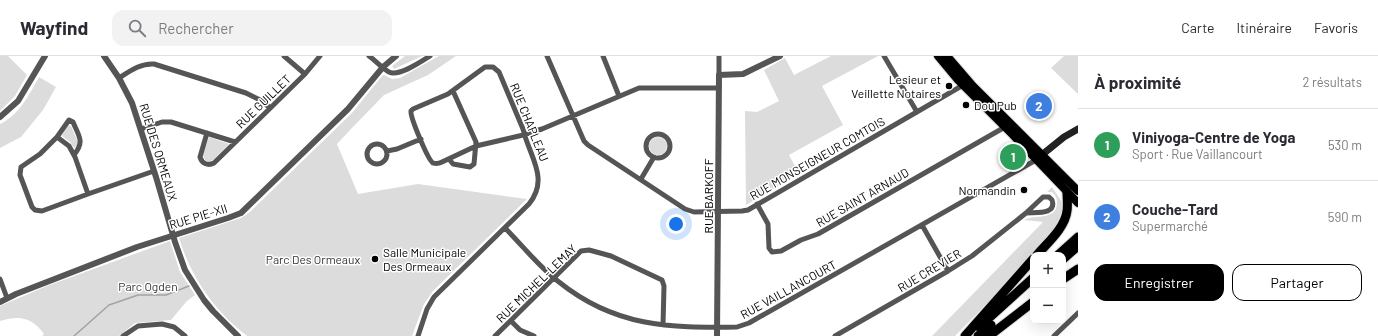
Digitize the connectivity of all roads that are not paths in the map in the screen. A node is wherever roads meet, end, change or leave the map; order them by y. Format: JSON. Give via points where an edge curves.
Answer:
{"nodes":[{"id":1,"x":45,"y":56,"type":"edge"},
{"id":2,"x":104,"y":56,"type":"edge"},
{"id":3,"x":284,"y":56,"type":"edge"},
{"id":4,"x":320,"y":56,"type":"edge"},
{"id":5,"x":369,"y":56,"type":"edge"},
{"id":6,"x":396,"y":56,"type":"edge"},
{"id":7,"x":430,"y":56,"type":"edge"},
{"id":8,"x":547,"y":56,"type":"edge"},
{"id":9,"x":603,"y":56,"type":"edge"},
{"id":10,"x":719,"y":56,"type":"edge"},
{"id":11,"x":780,"y":56,"type":"edge"},
{"id":12,"x":884,"y":56,"type":"edge"},
{"id":13,"x":938,"y":56,"type":"edge"},
{"id":14,"x":947,"y":56,"type":"edge"},
{"id":15,"x":383,"y":67,"type":"junction"},
{"id":16,"x":305,"y":74,"type":"junction"},
{"id":17,"x":719,"y":75,"type":"junction"},
{"id":18,"x":119,"y":78,"type":"junction"},
{"id":19,"x":966,"y":83,"type":"junction"},
{"id":20,"x":719,"y":88,"type":"junction"},
{"id":21,"x":453,"y":91,"type":"junction"},
{"id":22,"x":619,"y":96,"type":"junction"},
{"id":23,"x":270,"y":108,"type":"junction"},
{"id":24,"x":917,"y":112,"type":"junction"},
{"id":25,"x":573,"y":116,"type":"junction"},
{"id":26,"x":0,"y":117,"type":"edge"},
{"id":27,"x":1005,"y":127,"type":"junction"},
{"id":28,"x":141,"y":129,"type":"junction"},
{"id":29,"x":1078,"y":129,"type":"edge"},
{"id":30,"x":207,"y":133,"type":"junction"},
{"id":31,"x":524,"y":135,"type":"junction"},
{"id":32,"x":56,"y":137,"type":"junction"},
{"id":33,"x":421,"y":139,"type":"junction"},
{"id":34,"x":235,"y":142,"type":"junction"},
{"id":35,"x":476,"y":146,"type":"junction"},
{"id":36,"x":387,"y":151,"type":"dead end"},
{"id":37,"x":74,"y":155,"type":"junction"},
{"id":38,"x":654,"y":157,"type":"junction"},
{"id":39,"x":1039,"y":157,"type":"junction"},
{"id":40,"x":449,"y":159,"type":"junction"},
{"id":41,"x":154,"y":171,"type":"junction"},
{"id":42,"x":641,"y":179,"type":"junction"},
{"id":43,"x":1067,"y":192,"type":"junction"},
{"id":44,"x":1078,"y":192,"type":"edge"},
{"id":45,"x":88,"y":194,"type":"junction"},
{"id":46,"x":1078,"y":203,"type":"edge"},
{"id":47,"x":757,"y":204,"type":"junction"},
{"id":48,"x":719,"y":212,"type":"junction"},
{"id":49,"x":1026,"y":213,"type":"junction"},
{"id":50,"x":922,"y":225,"type":"junction"},
{"id":51,"x":505,"y":228,"type":"junction"},
{"id":52,"x":173,"y":235,"type":"junction"},
{"id":53,"x":1077,"y":242,"type":"edge"},
{"id":54,"x":1039,"y":252,"type":"edge"},
{"id":55,"x":1062,"y":252,"type":"edge"},
{"id":56,"x":1066,"y":255,"type":"edge"},
{"id":57,"x":1030,"y":262,"type":"edge"},
{"id":58,"x":1078,"y":269,"type":"edge"},
{"id":59,"x":948,"y":271,"type":"junction"},
{"id":60,"x":1066,"y":277,"type":"edge"},
{"id":61,"x":554,"y":278,"type":"junction"},
{"id":62,"x":0,"y":279,"type":"edge"},
{"id":63,"x":1030,"y":281,"type":"edge"},
{"id":64,"x":1031,"y":288,"type":"edge"},
{"id":65,"x":7,"y":298,"type":"junction"},
{"id":66,"x":0,"y":302,"type":"edge"},
{"id":67,"x":1030,"y":304,"type":"edge"},
{"id":68,"x":1078,"y":313,"type":"edge"},
{"id":69,"x":511,"y":321,"type":"junction"},
{"id":70,"x":663,"y":325,"type":"junction"},
{"id":71,"x":717,"y":326,"type":"junction"},
{"id":72,"x":124,"y":336,"type":"edge"},
{"id":73,"x":185,"y":336,"type":"edge"},
{"id":74,"x":238,"y":336,"type":"edge"},
{"id":75,"x":418,"y":336,"type":"edge"},
{"id":76,"x":495,"y":336,"type":"edge"},
{"id":77,"x":534,"y":336,"type":"edge"},
{"id":78,"x":717,"y":336,"type":"edge"},
{"id":79,"x":835,"y":336,"type":"edge"},
{"id":80,"x":965,"y":336,"type":"edge"},
{"id":81,"x":969,"y":336,"type":"edge"},
{"id":82,"x":978,"y":336,"type":"edge"},
{"id":83,"x":989,"y":336,"type":"edge"},
{"id":84,"x":1054,"y":336,"type":"edge"}],
"edges":[{"from":1,"to":26,"type":"street","via":[[18,101]]},
{"from":2,"to":18,"type":"street","name":"RUE DES ORMEAUX"},
{"from":3,"to":16,"type":"street"},
{"from":4,"to":16,"type":"street","name":"RUE GUILLET"},
{"from":5,"to":15,"type":"street"},
{"from":6,"to":15,"type":"street","name":"RUE PIE-XII"},
{"from":7,"to":15,"type":"street","via":[[397,73]]},
{"from":8,"to":25,"type":"street","name":"RUE MONSEIGNEUR COMTOIS"},
{"from":9,"to":22,"type":"street"},
{"from":10,"to":17,"type":"street","name":"RUE BARKOFF"},
{"from":11,"to":17,"type":"street","via":[[743,74]]},
{"from":12,"to":24,"type":"street"},
{"from":13,"to":19,"type":"main road"},
{"from":14,"to":19,"type":"main road"},
{"from":15,"to":52,"type":"street","name":"RUE PIE-XII","via":[[348,109],[244,210],[237,215]]},
{"from":16,"to":23,"type":"street","name":"RUE GUILLET"},
{"from":17,"to":20,"type":"street","name":"RUE BARKOFF"},
{"from":18,"to":23,"type":"street","via":[[144,64],[154,64],[246,93]]},
{"from":18,"to":28,"type":"street","name":"RUE DES ORMEAUX","via":[[132,103]]},
{"from":19,"to":24,"type":"street","name":"RUE MONSEIGNEUR COMTOIS"},
{"from":19,"to":27,"type":"main road"},
{"from":19,"to":39,"type":"main road"},
{"from":20,"to":22,"type":"street","via":[[639,88]]},
{"from":20,"to":48,"type":"street","name":"RUE BARKOFF"},
{"from":21,"to":31,"type":"street","name":"RUE CHAPLEAU","via":[[485,66],[495,68]]},
{"from":21,"to":33,"type":"street","name":"RUE CHAPLEAU","via":[[411,111]]},
{"from":21,"to":35,"type":"street"},
{"from":22,"to":25,"type":"street"},
{"from":23,"to":34,"type":"street","name":"RUE GUILLET"},
{"from":24,"to":47,"type":"street","name":"RUE MONSEIGNEUR COMTOIS"},
{"from":25,"to":31,"type":"street"},
{"from":25,"to":42,"type":"street","name":"RUE MONSEIGNEUR COMTOIS","via":[[588,145]]},
{"from":27,"to":39,"type":"main road"},
{"from":27,"to":47,"type":"street","name":"RUE SAINT ARNAUD","via":[[818,234],[778,252],[772,252],[769,248],[768,224]]},
{"from":28,"to":30,"type":"street","name":"RUE GUILLET","via":[[168,122]]},
{"from":28,"to":41,"type":"street","name":"RUE DES ORMEAUX"},
{"from":29,"to":39,"type":"main road"},
{"from":30,"to":34,"type":"street","name":"RUE GUILLET"},
{"from":30,"to":34,"type":"street","name":"RUE GUILLET","via":[[200,154],[205,164],[214,163]]},
{"from":31,"to":35,"type":"street"},
{"from":31,"to":51,"type":"street","name":"RUE CHAPLEAU","via":[[538,171],[537,190],[529,204]]},
{"from":32,"to":37,"type":"street","via":[[68,144]]},
{"from":32,"to":37,"type":"street","via":[[67,121],[72,121],[80,141],[80,147]]},
{"from":32,"to":45,"type":"street","via":[[40,154],[20,169],[32,207],[36,211],[42,211]]},
{"from":33,"to":36,"type":"street","via":[[396,150]]},
{"from":33,"to":40,"type":"street","name":"RUE CHAPLEAU","via":[[432,162],[439,163]]},
{"from":35,"to":40,"type":"street","name":"RUE CHAPLEAU"},
{"from":35,"to":40,"type":"street","name":"RUE CHAPLEAU","via":[[474,161],[470,167],[454,164]]},
{"from":37,"to":45,"type":"street"},
{"from":38,"to":38,"type":"street","via":[[664,156],[669,151],[669,142],[663,135],[652,135],[647,141],[648,152]]},
{"from":38,"to":42,"type":"street"},
{"from":39,"to":43,"type":"main road"},
{"from":39,"to":44,"type":"main road"},
{"from":39,"to":50,"type":"street","name":"RUE VAILLANCOURT"},
{"from":41,"to":45,"type":"street"},
{"from":41,"to":52,"type":"street","name":"RUE DES ORMEAUX"},
{"from":42,"to":48,"type":"street","name":"RUE MONSEIGNEUR COMTOIS","via":[[685,209],[694,212]]},
{"from":43,"to":46,"type":"main road"},
{"from":43,"to":54,"type":"highway","via":[[1068,210],[1064,221]]},
{"from":47,"to":48,"type":"street","name":"RUE MONSEIGNEUR COMTOIS","via":[[745,211]]},
{"from":48,"to":71,"type":"street","name":"RUE BARKOFF"},
{"from":49,"to":49,"type":"street","name":"RUE CREVIER","via":[[1050,210],[1053,206],[1052,200],[1047,196],[1043,197]]},
{"from":49,"to":59,"type":"street","name":"RUE CREVIER","via":[[972,256]]},
{"from":50,"to":59,"type":"street"},
{"from":50,"to":71,"type":"street","name":"RUE VAILLANCOURT","via":[[749,323],[737,327]]},
{"from":51,"to":61,"type":"street","name":"RUE VAILLANCOURT"},
{"from":51,"to":75,"type":"street","name":"RUE CHAPLEAU","via":[[434,297]]},
{"from":52,"to":65,"type":"street","name":"RUE PIE-XII","via":[[105,258]]},
{"from":52,"to":74,"type":"street","name":"RUE DES ORMEAUX","via":[[183,266],[194,286],[213,311]]},
{"from":53,"to":55,"type":"highway"},
{"from":53,"to":56,"type":"highway"},
{"from":57,"to":80,"type":"highway"},
{"from":58,"to":60,"type":"highway"},
{"from":59,"to":79,"type":"street","name":"RUE CREVIER"},
{"from":61,"to":69,"type":"street","name":"RUE MICHEL-LEMAY"},
{"from":61,"to":70,"type":"street","name":"RUE VAILLANCOURT","via":[[603,309],[633,320]]},
{"from":61,"to":70,"type":"street","name":"RUE MICHEL-LEMAY","via":[[583,250],[610,256],[662,280]]},
{"from":62,"to":65,"type":"street"},
{"from":63,"to":81,"type":"highway"},
{"from":64,"to":82,"type":"highway"},
{"from":65,"to":66,"type":"street","name":"RUE PIE-XII"},
{"from":67,"to":83,"type":"highway"},
{"from":68,"to":84,"type":"street"},
{"from":69,"to":76,"type":"street","name":"RUE MICHEL-LEMAY"},
{"from":69,"to":77,"type":"street","via":[[520,330]]},
{"from":70,"to":71,"type":"street","name":"RUE VAILLANCOURT"},
{"from":71,"to":78,"type":"street","name":"RUE BARKOFF"},
{"from":72,"to":73,"type":"street","via":[[138,326],[162,324],[174,327]]}]}
